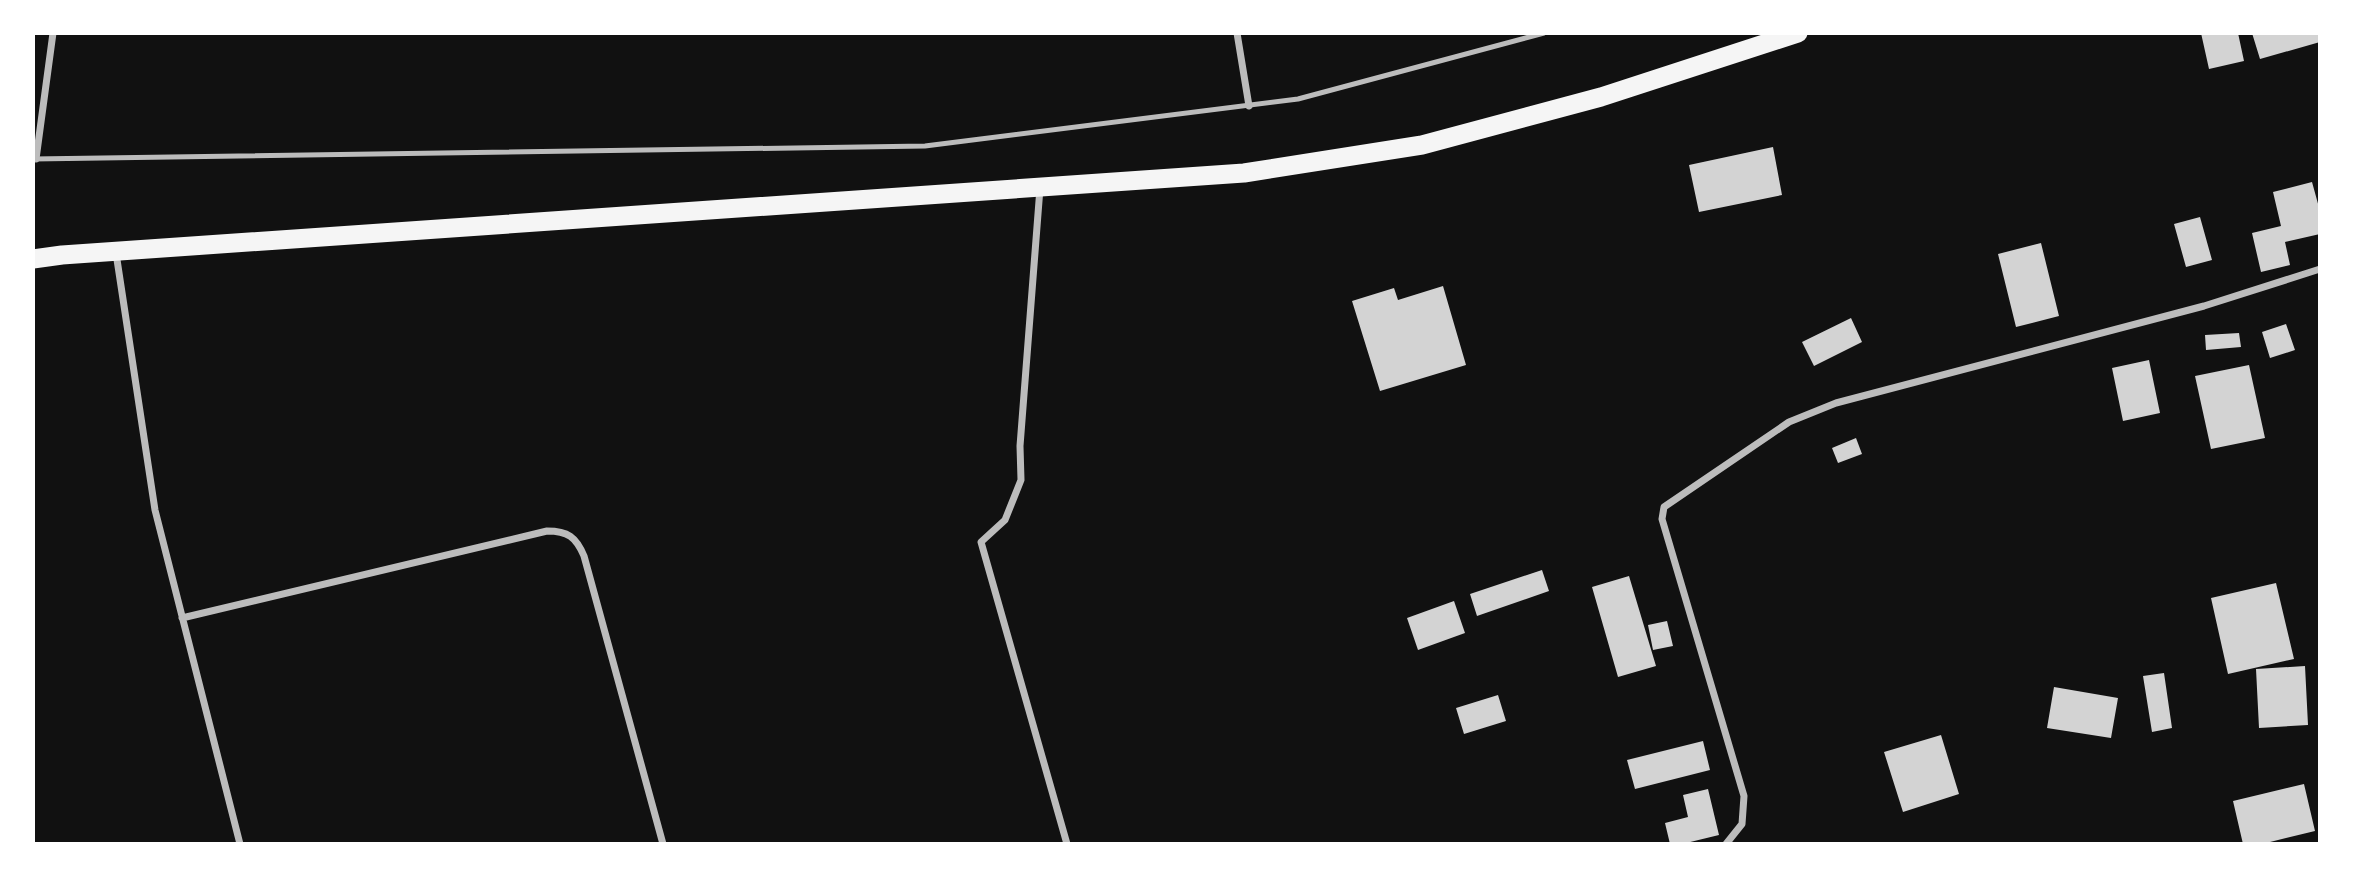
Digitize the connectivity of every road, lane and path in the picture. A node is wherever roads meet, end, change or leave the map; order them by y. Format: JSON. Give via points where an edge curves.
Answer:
{"nodes":[{"id":1,"x":53,"y":33,"type":"edge"},
{"id":2,"x":1237,"y":33,"type":"edge"},
{"id":3,"x":1544,"y":33,"type":"edge"},
{"id":4,"x":1798,"y":33,"type":"edge"},
{"id":5,"x":1249,"y":106,"type":"junction"},
{"id":6,"x":35,"y":159,"type":"edge"},
{"id":7,"x":1041,"y":188,"type":"junction"},
{"id":8,"x":116,"y":252,"type":"junction"},
{"id":9,"x":33,"y":259,"type":"edge"},
{"id":10,"x":2320,"y":269,"type":"edge"},
{"id":11,"x":182,"y":618,"type":"junction"},
{"id":12,"x":1730,"y":842,"type":"edge"},
{"id":13,"x":240,"y":844,"type":"edge"},
{"id":14,"x":663,"y":844,"type":"edge"},
{"id":15,"x":1067,"y":844,"type":"edge"}],
"edges":[{"from":1,"to":6,"type":"street"},
{"from":2,"to":5,"type":"street"},
{"from":3,"to":5,"type":"lane","via":[[1298,99]]},
{"from":4,"to":7,"type":"highway","via":[[1601,97],[1422,145],[1244,173]]},
{"from":5,"to":6,"type":"lane","via":[[925,146]]},
{"from":7,"to":8,"type":"highway"},
{"from":7,"to":15,"type":"street","via":[[1021,480],[1005,520],[981,542]]},
{"from":8,"to":9,"type":"highway"},
{"from":8,"to":11,"type":"street","via":[[155,510]]},
{"from":10,"to":12,"type":"street","via":[[2204,306],[1836,403],[1789,422],[1664,507],[1662,519],[1744,796],[1742,824]]},
{"from":11,"to":13,"type":"street"},
{"from":11,"to":14,"type":"street","via":[[547,531],[571,535],[584,556]]}]}
